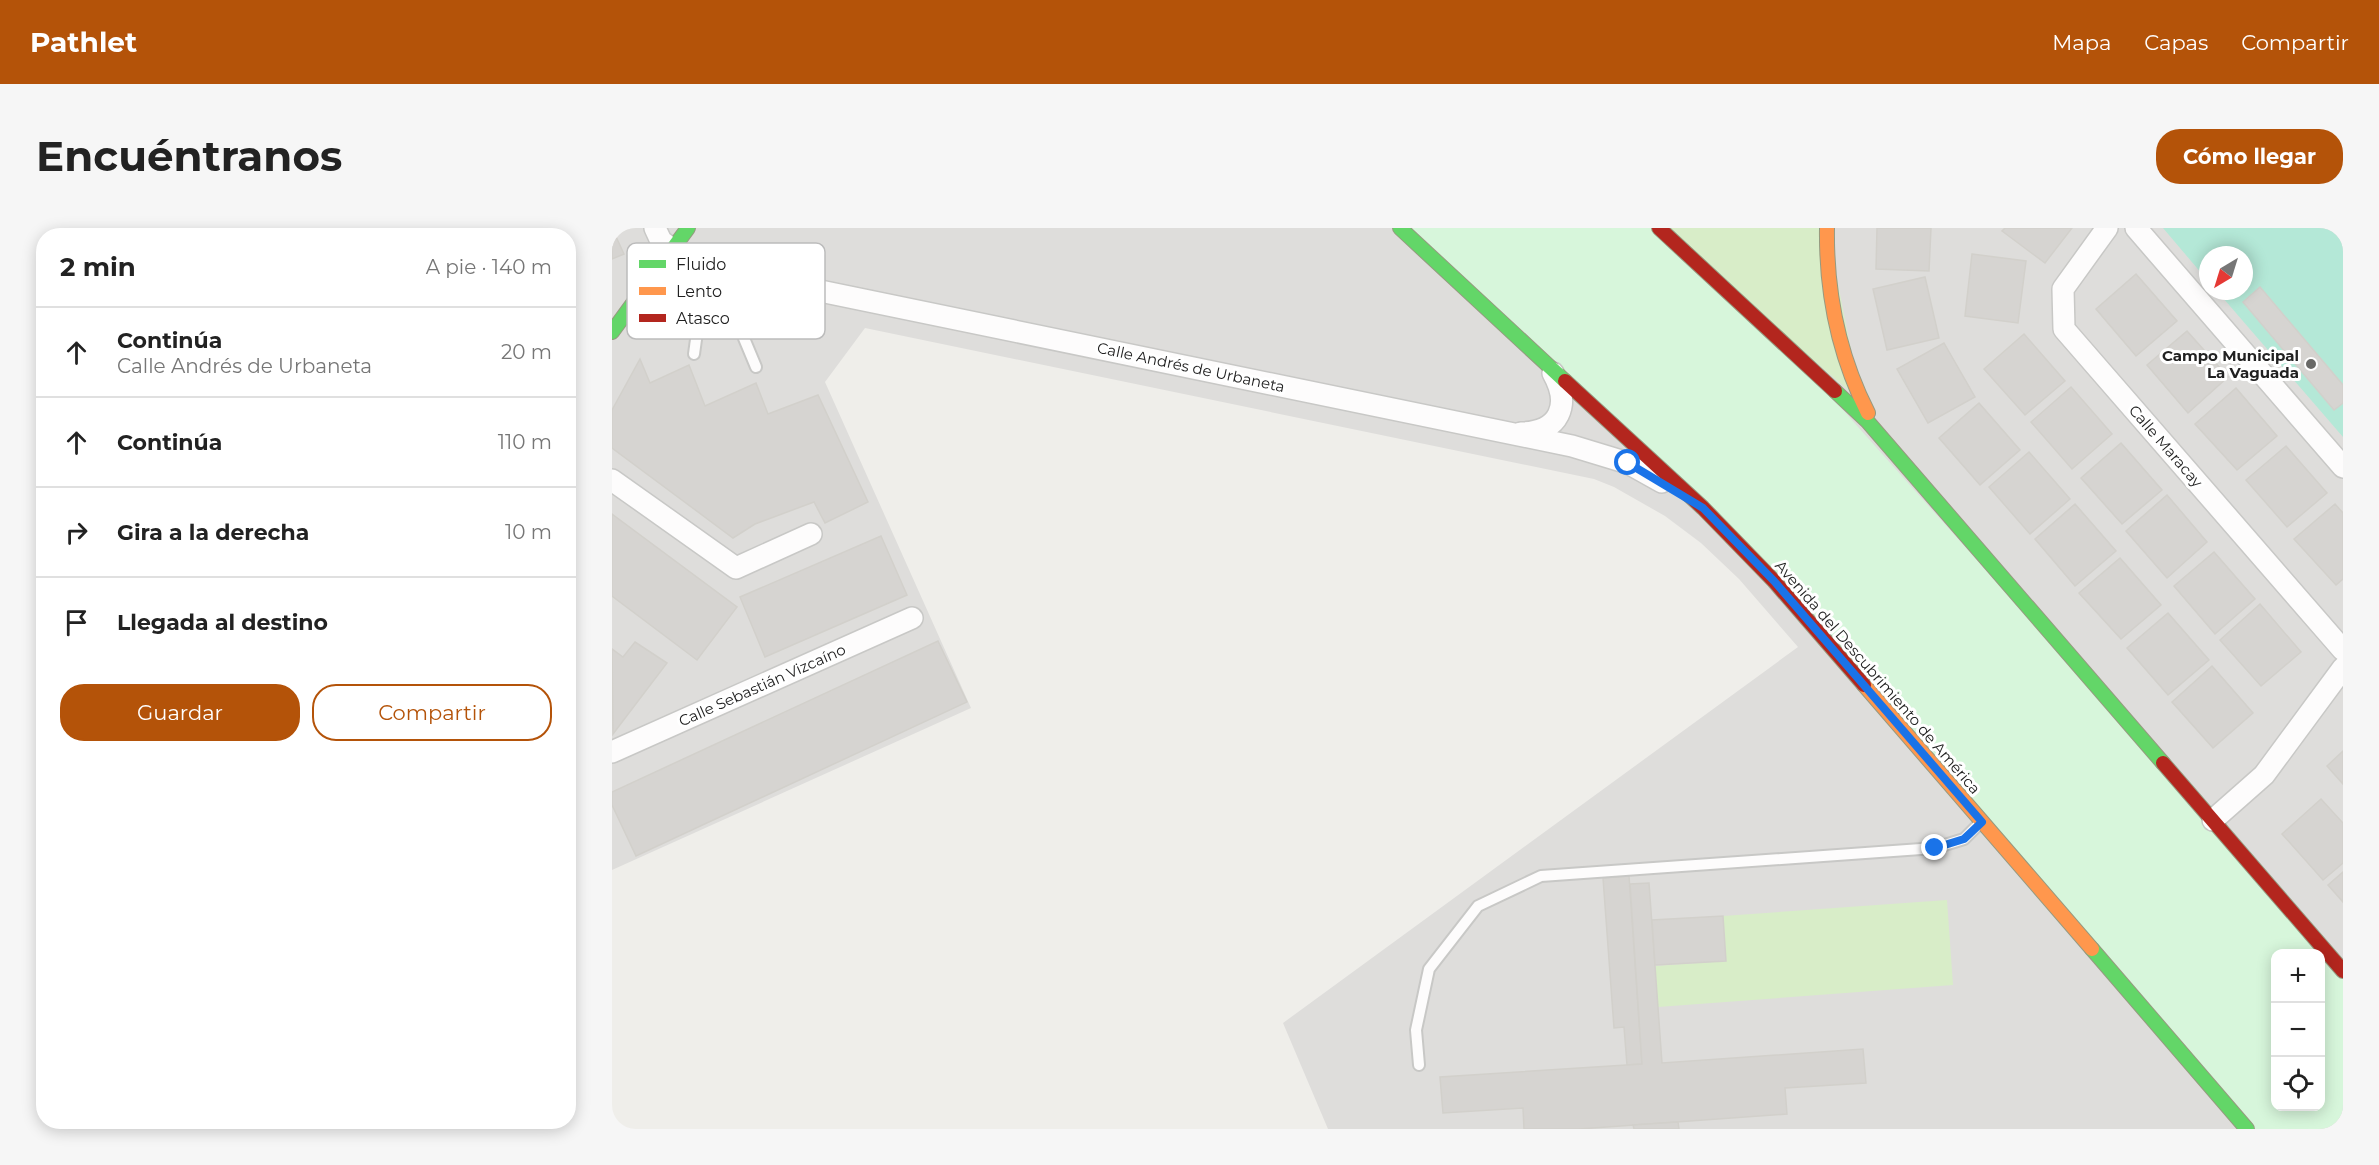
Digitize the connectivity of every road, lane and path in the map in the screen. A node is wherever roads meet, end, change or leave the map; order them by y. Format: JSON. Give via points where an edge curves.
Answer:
{"nodes":[{"id":1,"x":655,"y":228,"type":"edge"},
{"id":2,"x":688,"y":228,"type":"edge"},
{"id":3,"x":1400,"y":228,"type":"edge"},
{"id":4,"x":1659,"y":228,"type":"edge"},
{"id":5,"x":1827,"y":228,"type":"edge"},
{"id":6,"x":2107,"y":228,"type":"edge"},
{"id":7,"x":2136,"y":228,"type":"edge"},
{"id":8,"x":664,"y":243,"type":"edge"},
{"id":9,"x":677,"y":243,"type":"edge"},
{"id":10,"x":825,"y":292,"type":"edge"},
{"id":11,"x":627,"y":311,"type":"edge"},
{"id":12,"x":612,"y":332,"type":"edge"},
{"id":13,"x":696,"y":339,"type":"edge"},
{"id":14,"x":744,"y":339,"type":"edge"},
{"id":15,"x":694,"y":354,"type":"dead end"},
{"id":16,"x":1537,"y":354,"type":"junction"},
{"id":17,"x":756,"y":368,"type":"dead end"},
{"id":18,"x":1509,"y":433,"type":"junction"},
{"id":19,"x":1894,"y":452,"type":"junction"},
{"id":20,"x":2343,"y":468,"type":"edge"},
{"id":21,"x":612,"y":480,"type":"edge"},
{"id":22,"x":1703,"y":508,"type":"junction"},
{"id":23,"x":811,"y":534,"type":"dead end"},
{"id":24,"x":912,"y":618,"type":"dead end"},
{"id":25,"x":2343,"y":650,"type":"edge"},
{"id":26,"x":2343,"y":668,"type":"edge"},
{"id":27,"x":612,"y":752,"type":"edge"},
{"id":28,"x":2213,"y":820,"type":"junction"},
{"id":29,"x":1982,"y":822,"type":"junction"},
{"id":30,"x":2343,"y":970,"type":"edge"},
{"id":31,"x":1419,"y":1065,"type":"dead end"},
{"id":32,"x":2247,"y":1129,"type":"edge"}],
"edges":[{"from":1,"to":8,"type":"street","name":"Calle Andrés de Urbaneta"},
{"from":2,"to":9,"type":"street"},
{"from":3,"to":16,"type":"street","name":"Avenida del Descubrimiento de América"},
{"from":4,"to":19,"type":"street","via":[[1868,422]]},
{"from":5,"to":19,"type":"street","via":[[1836,336],[1852,381]]},
{"from":6,"to":25,"type":"street","name":"Calle Maracay","via":[[2063,289],[2064,329]]},
{"from":7,"to":20,"type":"street"},
{"from":10,"to":18,"type":"street","name":"Calle Andrés de Urbaneta"},
{"from":11,"to":12,"type":"street"},
{"from":13,"to":15,"type":"lane"},
{"from":14,"to":17,"type":"lane"},
{"from":16,"to":18,"type":"street","via":[[1558,382],[1562,396],[1560,412],[1544,430]]},
{"from":16,"to":22,"type":"street","name":"Avenida del Descubrimiento de América"},
{"from":18,"to":22,"type":"street","name":"Calle Andrés de Urbaneta","via":[[1592,450],[1628,463]]},
{"from":19,"to":28,"type":"street"},
{"from":21,"to":23,"type":"street","via":[[736,568]]},
{"from":22,"to":29,"type":"street","name":"Avenida del Descubrimiento de América","via":[[1774,581]]},
{"from":24,"to":27,"type":"street","name":"Calle Sebastián Vizcaíno"},
{"from":26,"to":28,"type":"street","via":[[2264,775]]},
{"from":28,"to":30,"type":"street"},
{"from":29,"to":31,"type":"lane","via":[[1964,839],[1935,848],[1541,876],[1478,906],[1429,969],[1416,1030]]},
{"from":29,"to":32,"type":"street","name":"Avenida del Descubrimiento de América"}]}
